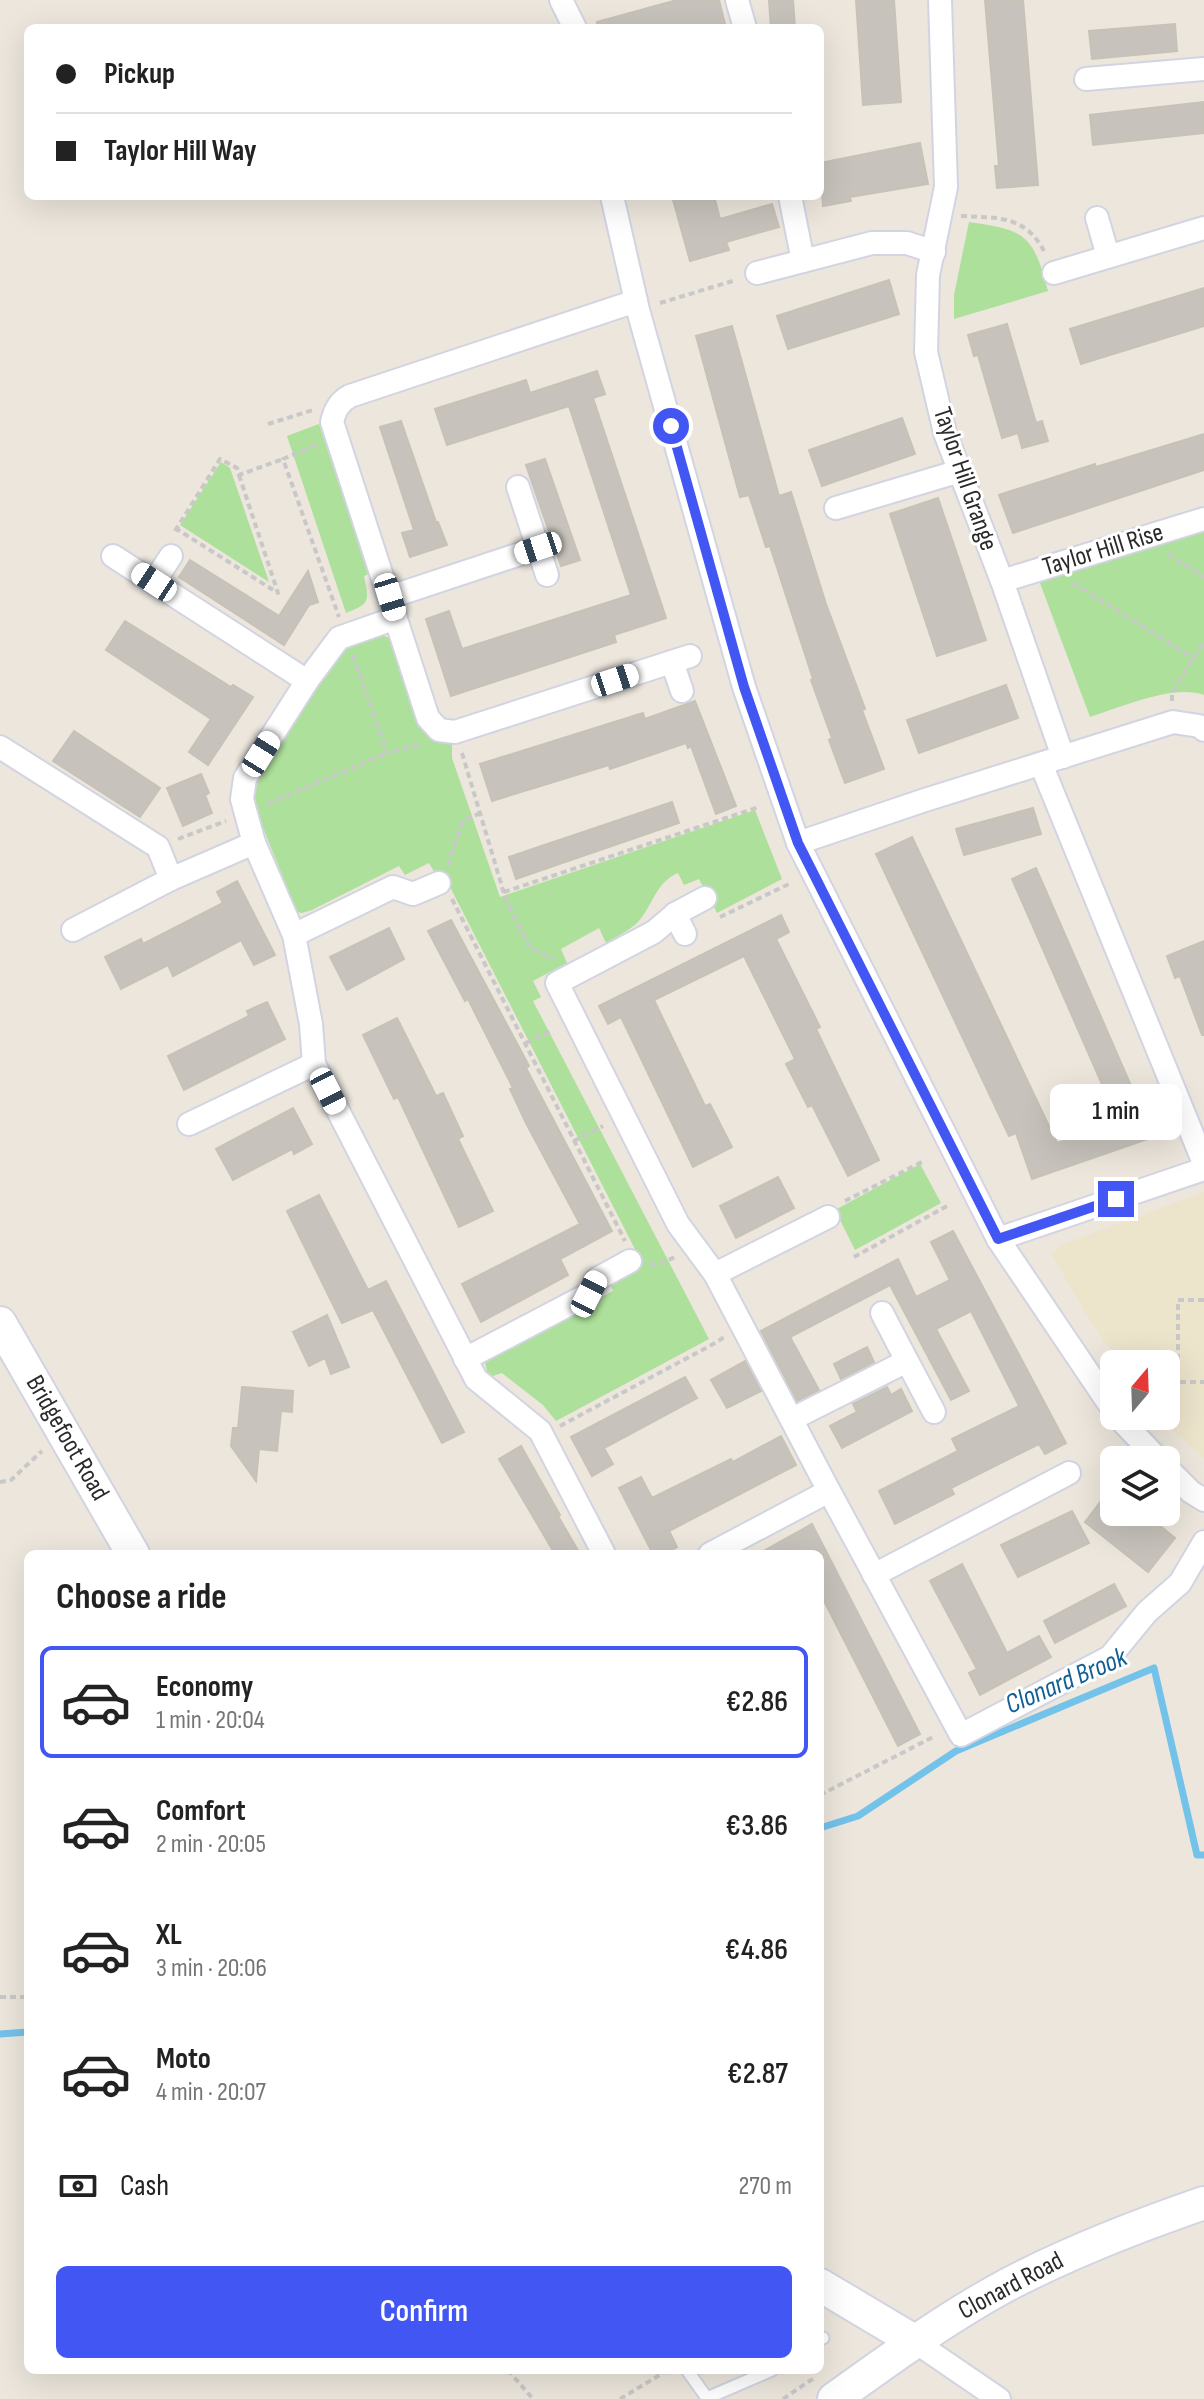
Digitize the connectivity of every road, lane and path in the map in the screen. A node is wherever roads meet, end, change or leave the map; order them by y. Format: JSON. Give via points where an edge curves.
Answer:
{"nodes":[{"id":1,"x":561,"y":0,"type":"edge"},
{"id":2,"x":737,"y":0,"type":"edge"},
{"id":3,"x":940,"y":0,"type":"edge"},
{"id":4,"x":573,"y":24,"type":"edge"},
{"id":5,"x":744,"y":24,"type":"edge"},
{"id":6,"x":1204,"y":69,"type":"edge"},
{"id":7,"x":1086,"y":79,"type":"dead end"},
{"id":8,"x":613,"y":200,"type":"edge"},
{"id":9,"x":791,"y":200,"type":"edge"},
{"id":10,"x":941,"y":215,"type":"junction"},
{"id":11,"x":1097,"y":218,"type":"dead end"},
{"id":12,"x":1204,"y":228,"type":"edge"},
{"id":13,"x":934,"y":252,"type":"junction"},
{"id":14,"x":1108,"y":256,"type":"junction"},
{"id":15,"x":803,"y":261,"type":"junction"},
{"id":16,"x":757,"y":273,"type":"joint"},
{"id":17,"x":1054,"y":273,"type":"joint"},
{"id":18,"x":637,"y":306,"type":"junction"},
{"id":19,"x":342,"y":400,"type":"junction"},
{"id":20,"x":268,"y":424,"type":"dead end"},
{"id":21,"x":283,"y":459,"type":"dead end"},
{"id":22,"x":960,"y":471,"type":"junction"},
{"id":23,"x":239,"y":475,"type":"junction"},
{"id":24,"x":518,"y":487,"type":"dead end"},
{"id":25,"x":836,"y":508,"type":"dead end"},
{"id":26,"x":1204,"y":519,"type":"edge"},
{"id":27,"x":175,"y":528,"type":"junction"},
{"id":28,"x":1142,"y":538,"type":"junction"},
{"id":29,"x":538,"y":548,"type":"junction"},
{"id":30,"x":113,"y":556,"type":"dead end"},
{"id":31,"x":171,"y":556,"type":"joint"},
{"id":32,"x":1048,"y":567,"type":"junction"},
{"id":33,"x":547,"y":575,"type":"dead end"},
{"id":34,"x":1204,"y":577,"type":"edge"},
{"id":35,"x":1002,"y":581,"type":"junction"},
{"id":36,"x":154,"y":582,"type":"junction"},
{"id":37,"x":393,"y":608,"type":"junction"},
{"id":38,"x":1204,"y":641,"type":"edge"},
{"id":39,"x":1193,"y":658,"type":"junction"},
{"id":40,"x":307,"y":681,"type":"junction"},
{"id":41,"x":682,"y":691,"type":"dead end"},
{"id":42,"x":1173,"y":722,"type":"junction"},
{"id":43,"x":1204,"y":730,"type":"edge"},
{"id":44,"x":455,"y":732,"type":"junction"},
{"id":45,"x":0,"y":747,"type":"edge"},
{"id":46,"x":387,"y":753,"type":"dead end"},
{"id":47,"x":1052,"y":760,"type":"junction"},
{"id":48,"x":759,"y":807,"type":"dead end"},
{"id":49,"x":245,"y":813,"type":"junction"},
{"id":50,"x":481,"y":813,"type":"junction"},
{"id":51,"x":254,"y":843,"type":"junction"},
{"id":52,"x":798,"y":843,"type":"junction"},
{"id":53,"x":158,"y":847,"type":"junction"},
{"id":54,"x":171,"y":879,"type":"junction"},
{"id":55,"x":445,"y":882,"type":"junction"},
{"id":56,"x":789,"y":884,"type":"dead end"},
{"id":57,"x":504,"y":892,"type":"junction"},
{"id":58,"x":705,"y":898,"type":"dead end"},
{"id":59,"x":680,"y":924,"type":"junction"},
{"id":60,"x":73,"y":930,"type":"dead end"},
{"id":61,"x":294,"y":935,"type":"junction"},
{"id":62,"x":554,"y":959,"type":"dead end"},
{"id":63,"x":551,"y":1031,"type":"dead end"},
{"id":64,"x":526,"y":1043,"type":"junction"},
{"id":65,"x":314,"y":1064,"type":"junction"},
{"id":66,"x":189,"y":1124,"type":"dead end"},
{"id":67,"x":603,"y":1126,"type":"dead end"},
{"id":68,"x":574,"y":1141,"type":"junction"},
{"id":69,"x":922,"y":1162,"type":"dead end"},
{"id":70,"x":1204,"y":1166,"type":"edge"},
{"id":71,"x":947,"y":1206,"type":"dead end"},
{"id":72,"x":835,"y":1210,"type":"joint"},
{"id":73,"x":998,"y":1239,"type":"junction"},
{"id":74,"x":695,"y":1248,"type":"junction"},
{"id":75,"x":854,"y":1257,"type":"dead end"},
{"id":76,"x":634,"y":1259,"type":"junction"},
{"id":77,"x":715,"y":1274,"type":"junction"},
{"id":78,"x":1204,"y":1300,"type":"edge"},
{"id":79,"x":882,"y":1313,"type":"dead end"},
{"id":80,"x":739,"y":1319,"type":"junction"},
{"id":81,"x":0,"y":1323,"type":"edge"},
{"id":82,"x":465,"y":1359,"type":"junction"},
{"id":83,"x":907,"y":1361,"type":"junction"},
{"id":84,"x":1204,"y":1382,"type":"edge"},
{"id":85,"x":1100,"y":1390,"type":"edge"},
{"id":86,"x":934,"y":1412,"type":"dead end"},
{"id":87,"x":792,"y":1419,"type":"junction"},
{"id":88,"x":554,"y":1429,"type":"dead end"},
{"id":89,"x":1131,"y":1430,"type":"edge"},
{"id":90,"x":67,"y":1436,"type":"junction"},
{"id":91,"x":1146,"y":1446,"type":"edge"},
{"id":92,"x":1069,"y":1473,"type":"dead end"},
{"id":93,"x":1180,"y":1481,"type":"edge"},
{"id":94,"x":0,"y":1482,"type":"edge"},
{"id":95,"x":829,"y":1491,"type":"junction"},
{"id":96,"x":1204,"y":1500,"type":"edge"},
{"id":97,"x":1204,"y":1542,"type":"edge"},
{"id":98,"x":131,"y":1550,"type":"edge"},
{"id":99,"x":602,"y":1550,"type":"edge"},
{"id":100,"x":718,"y":1550,"type":"edge"},
{"id":101,"x":874,"y":1575,"type":"junction"},
{"id":102,"x":935,"y":1736,"type":"dead end"},
{"id":103,"x":824,"y":1793,"type":"edge"},
{"id":104,"x":0,"y":1997,"type":"edge"},
{"id":105,"x":24,"y":1997,"type":"edge"},
{"id":106,"x":1204,"y":2203,"type":"edge"},
{"id":107,"x":824,"y":2287,"type":"edge"},
{"id":108,"x":914,"y":2341,"type":"junction"},
{"id":109,"x":511,"y":2374,"type":"edge"},
{"id":110,"x":661,"y":2374,"type":"edge"},
{"id":111,"x":690,"y":2374,"type":"edge"},
{"id":112,"x":763,"y":2374,"type":"edge"},
{"id":113,"x":533,"y":2399,"type":"edge"},
{"id":114,"x":620,"y":2399,"type":"edge"},
{"id":115,"x":834,"y":2399,"type":"edge"},
{"id":116,"x":999,"y":2399,"type":"edge"}],
"edges":[{"from":1,"to":4,"type":"street"},
{"from":2,"to":5,"type":"street"},
{"from":3,"to":10,"type":"street","name":"Taylor Hill Grange","via":[[946,187]]},
{"from":6,"to":7,"type":"street"},
{"from":8,"to":18,"type":"street"},
{"from":9,"to":15,"type":"street"},
{"from":10,"to":13,"type":"street","name":"Taylor Hill Grange"},
{"from":10,"to":17,"type":"path","via":[[1012,219],[1038,240]]},
{"from":11,"to":14,"type":"street"},
{"from":12,"to":14,"type":"street"},
{"from":13,"to":15,"type":"street","via":[[907,243],[872,243]]},
{"from":13,"to":22,"type":"street","name":"Taylor Hill Grange","via":[[928,275],[926,352]]},
{"from":14,"to":17,"type":"street"},
{"from":15,"to":16,"type":"street"},
{"from":16,"to":18,"type":"path"},
{"from":18,"to":19,"type":"street"},
{"from":18,"to":52,"type":"street","via":[[744,687]]},
{"from":19,"to":20,"type":"path"},
{"from":19,"to":37,"type":"street","via":[[332,422]]},
{"from":21,"to":23,"type":"path"},
{"from":22,"to":25,"type":"street"},
{"from":22,"to":35,"type":"street","name":"Taylor Hill Grange"},
{"from":23,"to":27,"type":"path","via":[[237,468],[220,459]]},
{"from":23,"to":27,"type":"path","via":[[278,593]]},
{"from":24,"to":29,"type":"street"},
{"from":26,"to":28,"type":"street","name":"Taylor Hill Rise"},
{"from":27,"to":31,"type":"path","via":[[165,552]]},
{"from":28,"to":32,"type":"street","name":"Taylor Hill Rise"},
{"from":28,"to":34,"type":"path"},
{"from":29,"to":33,"type":"street"},
{"from":29,"to":37,"type":"street"},
{"from":30,"to":36,"type":"street"},
{"from":31,"to":36,"type":"street"},
{"from":32,"to":35,"type":"street","name":"Taylor Hill Rise"},
{"from":32,"to":39,"type":"path"},
{"from":35,"to":47,"type":"street","name":"Taylor Hill Grange"},
{"from":36,"to":40,"type":"street"},
{"from":37,"to":40,"type":"street","via":[[339,638]]},
{"from":37,"to":44,"type":"street","via":[[432,725]]},
{"from":38,"to":39,"type":"path"},
{"from":39,"to":42,"type":"path","via":[[1172,692]]},
{"from":40,"to":49,"type":"street","via":[[245,778]]},
{"from":41,"to":44,"type":"street","via":[[681,659]]},
{"from":42,"to":43,"type":"street"},
{"from":42,"to":47,"type":"street"},
{"from":44,"to":50,"type":"path"},
{"from":45,"to":53,"type":"street"},
{"from":46,"to":49,"type":"path"},
{"from":47,"to":52,"type":"street"},
{"from":47,"to":70,"type":"street","name":"Taylor Hill Grange"},
{"from":48,"to":57,"type":"path"},
{"from":49,"to":51,"type":"street"},
{"from":49,"to":53,"type":"path"},
{"from":50,"to":55,"type":"path","via":[[463,820]]},
{"from":50,"to":57,"type":"path"},
{"from":51,"to":54,"type":"street"},
{"from":51,"to":61,"type":"street"},
{"from":52,"to":73,"type":"street"},
{"from":53,"to":54,"type":"street"},
{"from":54,"to":60,"type":"street"},
{"from":55,"to":61,"type":"street","via":[[413,894],[393,887]]},
{"from":55,"to":64,"type":"path"},
{"from":56,"to":59,"type":"path"},
{"from":57,"to":62,"type":"path","via":[[530,948]]},
{"from":58,"to":59,"type":"street"},
{"from":59,"to":74,"type":"street","via":[[654,932],[557,983]]},
{"from":61,"to":65,"type":"street"},
{"from":63,"to":64,"type":"path"},
{"from":64,"to":68,"type":"path"},
{"from":65,"to":66,"type":"street"},
{"from":65,"to":82,"type":"street"},
{"from":67,"to":68,"type":"path"},
{"from":68,"to":76,"type":"path"},
{"from":69,"to":72,"type":"path"},
{"from":70,"to":73,"type":"street"},
{"from":71,"to":75,"type":"path"},
{"from":72,"to":77,"type":"street"},
{"from":73,"to":85,"type":"street"},
{"from":74,"to":76,"type":"path","via":[[658,1265]]},
{"from":74,"to":77,"type":"street"},
{"from":76,"to":82,"type":"street","via":[[597,1279],[589,1294]]},
{"from":77,"to":80,"type":"street"},
{"from":78,"to":84,"type":"path","via":[[1178,1300],[1178,1382]]},
{"from":79,"to":83,"type":"street"},
{"from":80,"to":87,"type":"street"},
{"from":80,"to":88,"type":"path","via":[[729,1323],[722,1340]]},
{"from":81,"to":90,"type":"main road","name":"Bridgefoot Road"},
{"from":82,"to":99,"type":"street","via":[[482,1386],[540,1431]]},
{"from":83,"to":86,"type":"street"},
{"from":83,"to":87,"type":"street"},
{"from":87,"to":95,"type":"street"},
{"from":89,"to":91,"type":"street"},
{"from":90,"to":94,"type":"path","via":[[11,1480]]},
{"from":90,"to":98,"type":"main road","name":"Bridgefoot Road"},
{"from":92,"to":101,"type":"street"},
{"from":93,"to":96,"type":"street"},
{"from":95,"to":100,"type":"street"},
{"from":95,"to":101,"type":"street"},
{"from":97,"to":101,"type":"street","via":[[1180,1583],[1147,1612],[1110,1657],[961,1735]]},
{"from":102,"to":103,"type":"path"},
{"from":104,"to":105,"type":"path"},
{"from":106,"to":108,"type":"main road","name":"Clonard Road","via":[[1008,2285]]},
{"from":107,"to":108,"type":"main road"},
{"from":108,"to":115,"type":"main road","name":"Clonard Road"},
{"from":108,"to":116,"type":"street"},
{"from":109,"to":113,"type":"path"},
{"from":110,"to":114,"type":"path"},
{"from":111,"to":112,"type":"lane","via":[[707,2398]]}]}
